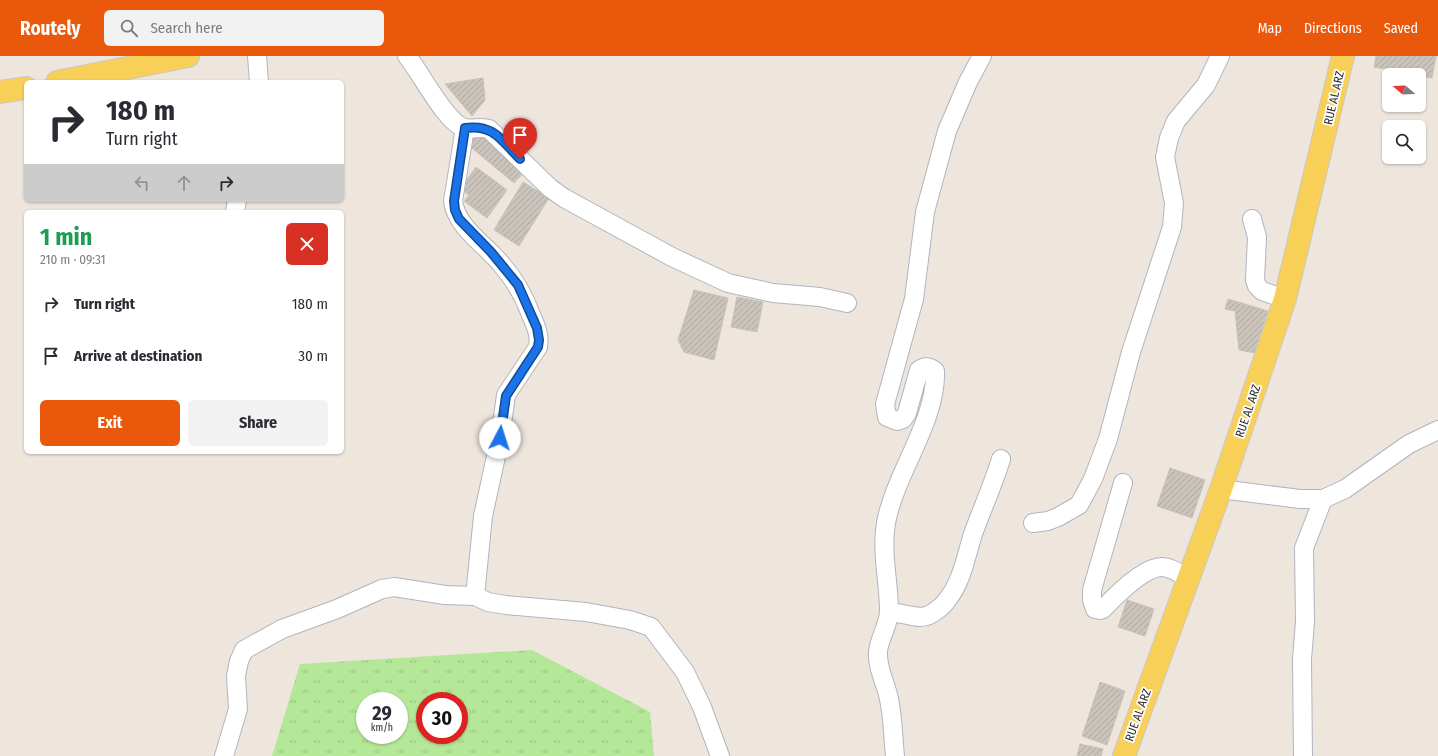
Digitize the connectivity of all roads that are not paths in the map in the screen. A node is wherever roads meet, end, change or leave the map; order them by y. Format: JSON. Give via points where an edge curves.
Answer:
{"nodes":[{"id":1,"x":188,"y":56,"type":"edge"},
{"id":2,"x":257,"y":56,"type":"edge"},
{"id":3,"x":407,"y":56,"type":"edge"},
{"id":4,"x":982,"y":56,"type":"edge"},
{"id":5,"x":1220,"y":56,"type":"edge"},
{"id":6,"x":1343,"y":56,"type":"edge"},
{"id":7,"x":67,"y":80,"type":"edge"},
{"id":8,"x":259,"y":80,"type":"edge"},
{"id":9,"x":24,"y":88,"type":"edge"},
{"id":10,"x":0,"y":92,"type":"edge"},
{"id":11,"x":465,"y":128,"type":"junction"},
{"id":12,"x":1252,"y":219,"type":"dead end"},
{"id":13,"x":1285,"y":299,"type":"junction"},
{"id":14,"x":847,"y":303,"type":"dead end"},
{"id":15,"x":1438,"y":430,"type":"edge"},
{"id":16,"x":1001,"y":459,"type":"dead end"},
{"id":17,"x":1123,"y":482,"type":"dead end"},
{"id":18,"x":1221,"y":489,"type":"junction"},
{"id":19,"x":1323,"y":499,"type":"junction"},
{"id":20,"x":1033,"y":523,"type":"dead end"},
{"id":21,"x":1188,"y":578,"type":"junction"},
{"id":22,"x":475,"y":596,"type":"junction"},
{"id":23,"x":889,"y":613,"type":"junction"},
{"id":24,"x":224,"y":756,"type":"edge"},
{"id":25,"x":720,"y":756,"type":"edge"},
{"id":26,"x":895,"y":756,"type":"edge"},
{"id":27,"x":1124,"y":756,"type":"edge"},
{"id":28,"x":1303,"y":756,"type":"edge"}],
"edges":[{"from":1,"to":7,"type":"main road"},
{"from":2,"to":8,"type":"street"},
{"from":3,"to":11,"type":"street","via":[[447,114]]},
{"from":4,"to":23,"type":"street","via":[[958,104],[943,145],[925,212],[914,299],[885,404],[887,417],[897,421],[903,419],[920,370],[930,367],[935,371],[931,401],[892,501],[886,524],[884,548]]},
{"from":5,"to":20,"type":"street","via":[[1206,85],[1176,121],[1169,138],[1165,157],[1174,203],[1172,227],[1131,352],[1108,439],[1093,479],[1079,505],[1048,521]]},
{"from":6,"to":13,"type":"main road","name":"RUE AL ARZ"},
{"from":9,"to":10,"type":"main road"},
{"from":11,"to":14,"type":"street","via":[[479,126],[489,129],[550,188],[564,198],[659,251],[715,278],[773,293],[820,297]]},
{"from":11,"to":22,"type":"street","via":[[454,201],[455,210],[459,219],[518,285],[537,328],[539,340],[538,347],[506,396],[500,438],[483,516]]},
{"from":12,"to":13,"type":"street","via":[[1257,237],[1257,286],[1262,291]]},
{"from":13,"to":18,"type":"main road","name":"RUE AL ARZ"},
{"from":15,"to":19,"type":"street","via":[[1409,444],[1345,489]]},
{"from":16,"to":23,"type":"street","via":[[960,574],[947,601],[930,615],[921,617]]},
{"from":17,"to":21,"type":"street","via":[[1092,590],[1095,609],[1103,608],[1126,587],[1154,569],[1166,568]]},
{"from":18,"to":19,"type":"street","via":[[1300,499]]},
{"from":18,"to":21,"type":"main road","name":"RUE AL ARZ"},
{"from":19,"to":28,"type":"street","via":[[1304,548]]},
{"from":21,"to":27,"type":"main road","name":"RUE AL ARZ"},
{"from":22,"to":24,"type":"street","via":[[445,595],[394,587],[282,629],[244,650],[238,661],[236,676],[238,709]]},
{"from":22,"to":25,"type":"street","via":[[488,602],[593,613],[651,627],[685,672],[702,707]]},
{"from":23,"to":26,"type":"street","via":[[878,651],[878,664],[889,699]]}]}
